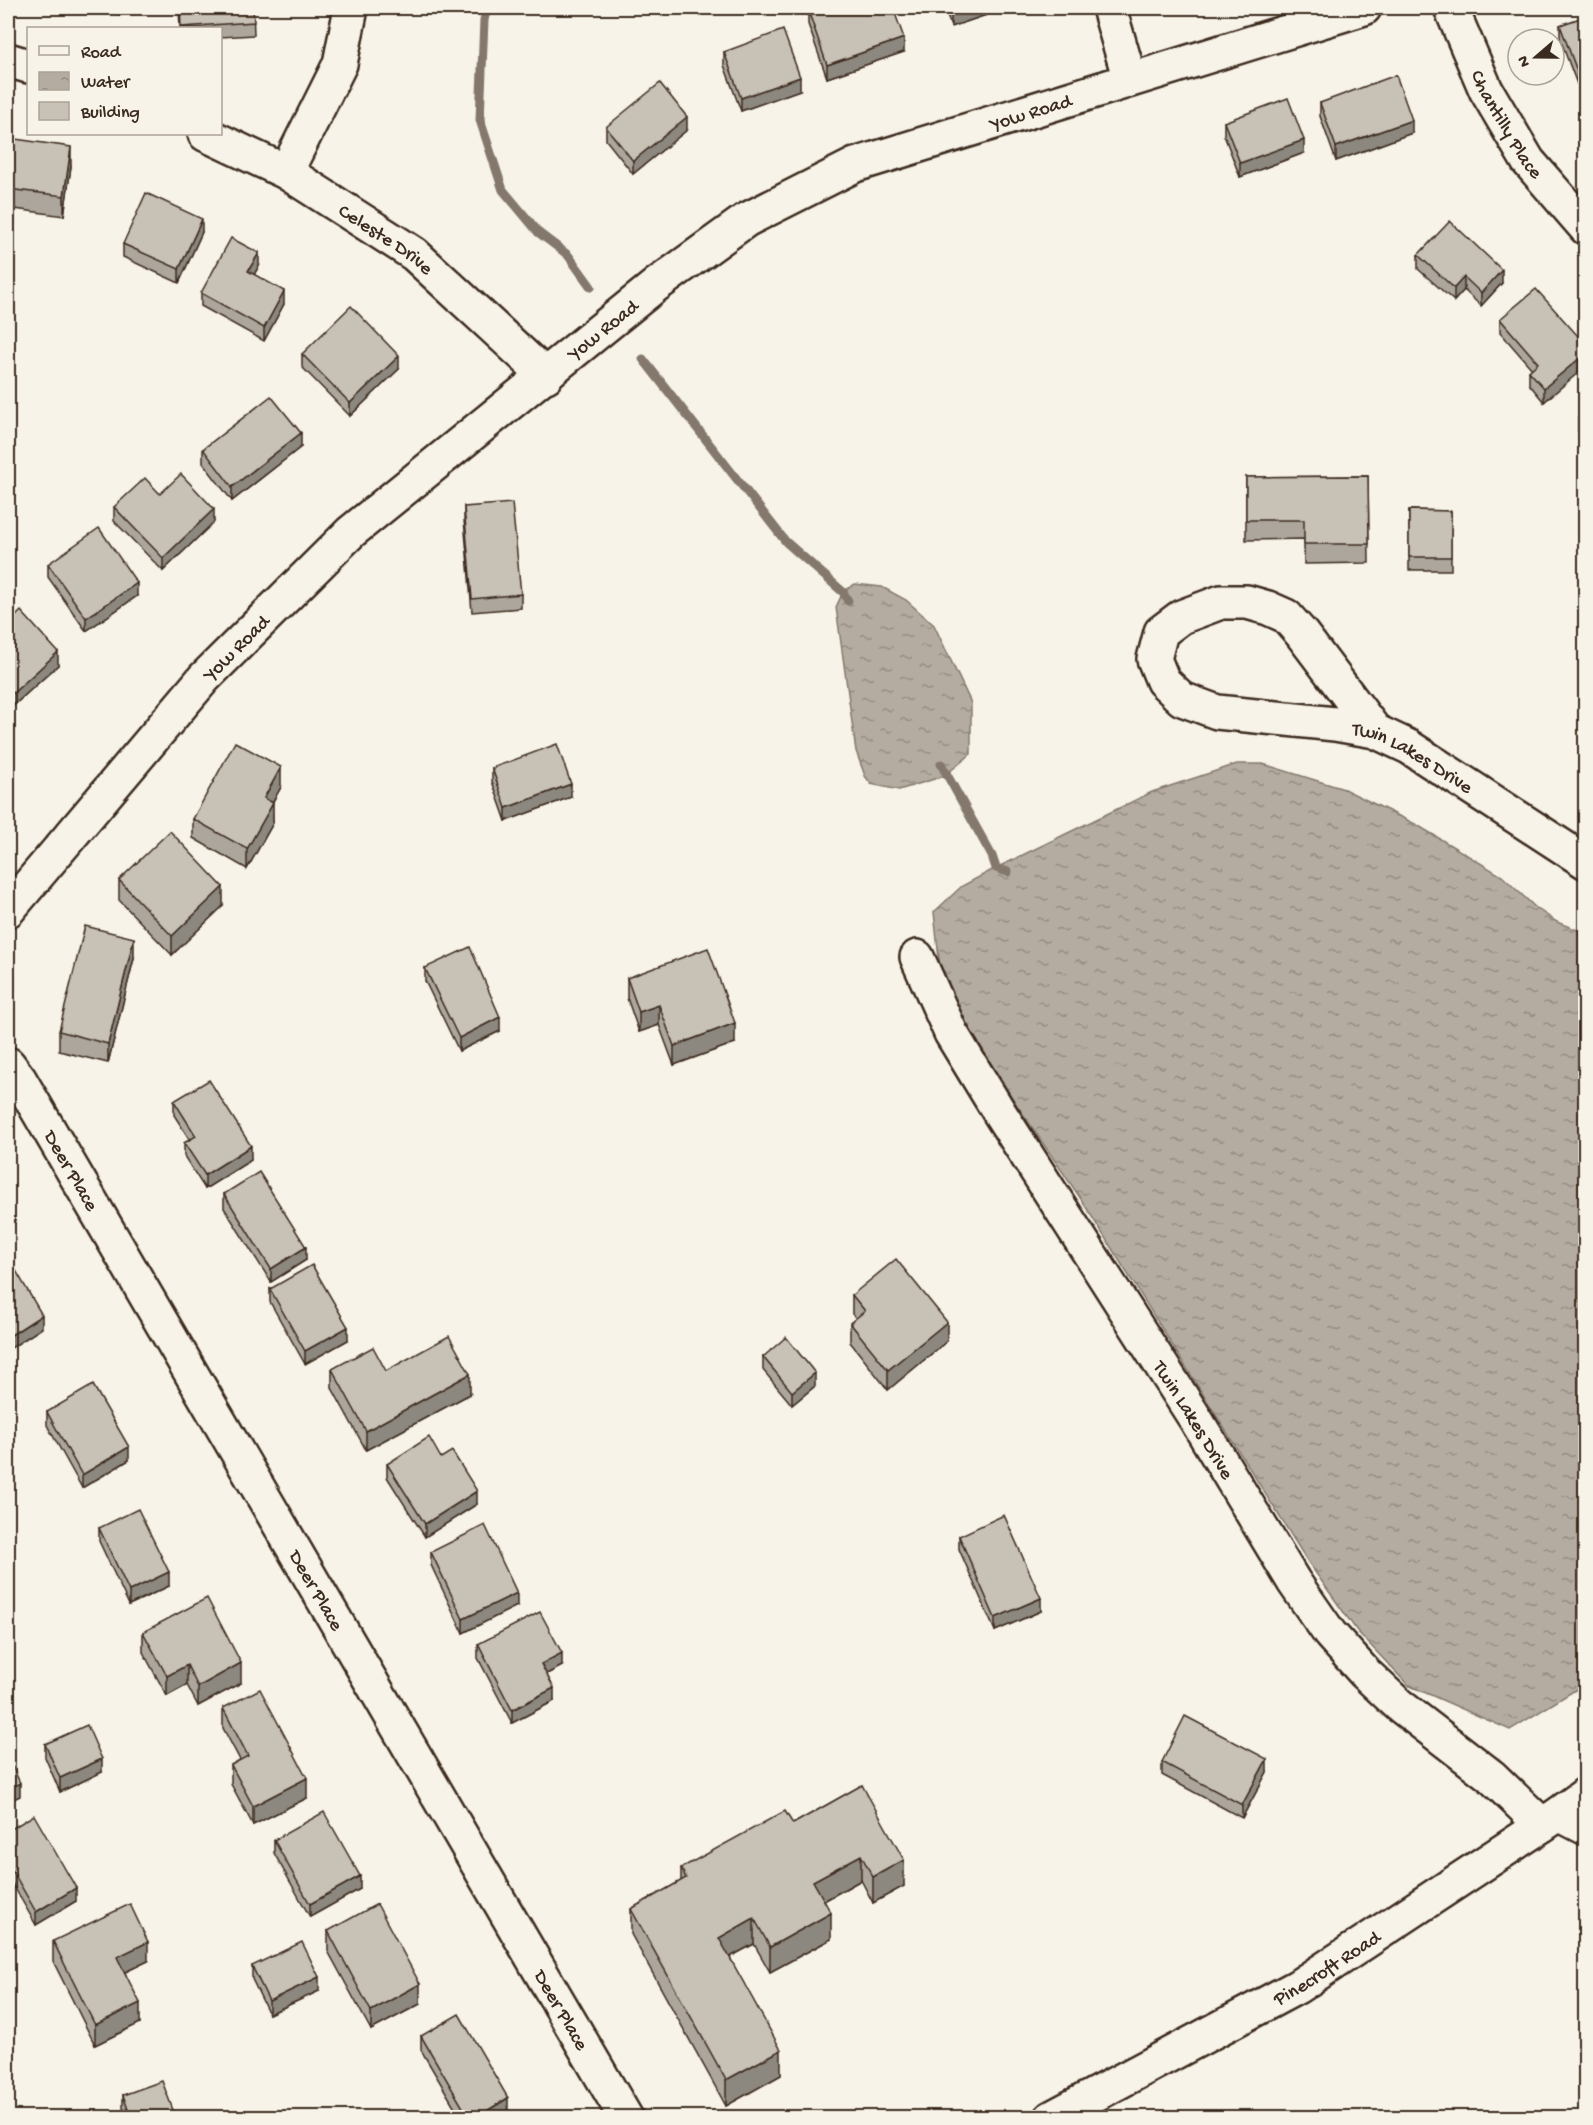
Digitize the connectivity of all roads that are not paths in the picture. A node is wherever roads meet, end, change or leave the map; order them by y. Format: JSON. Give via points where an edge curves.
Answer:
{"nodes":[{"id":1,"x":351,"y":8,"type":"edge"},
{"id":2,"x":1109,"y":8,"type":"edge"},
{"id":3,"x":1364,"y":8,"type":"edge"},
{"id":4,"x":1450,"y":8,"type":"edge"},
{"id":5,"x":8,"y":60,"type":"edge"},
{"id":6,"x":27,"y":66,"type":"edge"},
{"id":7,"x":1130,"y":81,"type":"junction"},
{"id":8,"x":207,"y":135,"type":"edge"},
{"id":9,"x":286,"y":172,"type":"junction"},
{"id":10,"x":1586,"y":228,"type":"edge"},
{"id":11,"x":546,"y":375,"type":"junction"},
{"id":12,"x":1375,"y":731,"type":"junction"},
{"id":13,"x":1586,"y":862,"type":"edge"},
{"id":14,"x":8,"y":910,"type":"edge"},
{"id":15,"x":917,"y":957,"type":"dead end"},
{"id":16,"x":8,"y":1064,"type":"edge"},
{"id":17,"x":1586,"y":1794,"type":"edge"},
{"id":18,"x":1562,"y":1822,"type":"edge"},
{"id":19,"x":626,"y":2118,"type":"edge"},
{"id":20,"x":1051,"y":2118,"type":"edge"}],
"edges":[{"from":1,"to":9,"type":"street","via":[[339,64]]},
{"from":2,"to":7,"type":"street"},
{"from":3,"to":7,"type":"street","name":"Yow Road"},
{"from":4,"to":10,"type":"street","name":"Chantilly Place","via":[[1486,90],[1528,161]]},
{"from":5,"to":6,"type":"street"},
{"from":7,"to":11,"type":"street","name":"Yow Road","via":[[855,165],[746,220],[656,285]]},
{"from":8,"to":9,"type":"street","name":"Celeste Drive"},
{"from":9,"to":11,"type":"street","name":"Celeste Drive","via":[[414,254]]},
{"from":11,"to":14,"type":"street","name":"Yow Road","via":[[351,532],[204,678]]},
{"from":12,"to":12,"type":"street","name":"Twin Lakes Drive","via":[[1217,712],[1182,699],[1163,681],[1154,659],[1161,632],[1181,617],[1221,602],[1247,602],[1286,616]]},
{"from":12,"to":13,"type":"street","name":"Twin Lakes Drive","via":[[1408,747]]},
{"from":15,"to":18,"type":"street","name":"Twin Lakes Drive","via":[[951,1033],[1001,1115],[1330,1634],[1399,1705],[1491,1776]]},
{"from":16,"to":19,"type":"street","name":"Deer Place"},
{"from":17,"to":18,"type":"street","name":"Pinecroft Road"},
{"from":18,"to":20,"type":"street","name":"Pinecroft Road","via":[[1297,1987]]}]}
